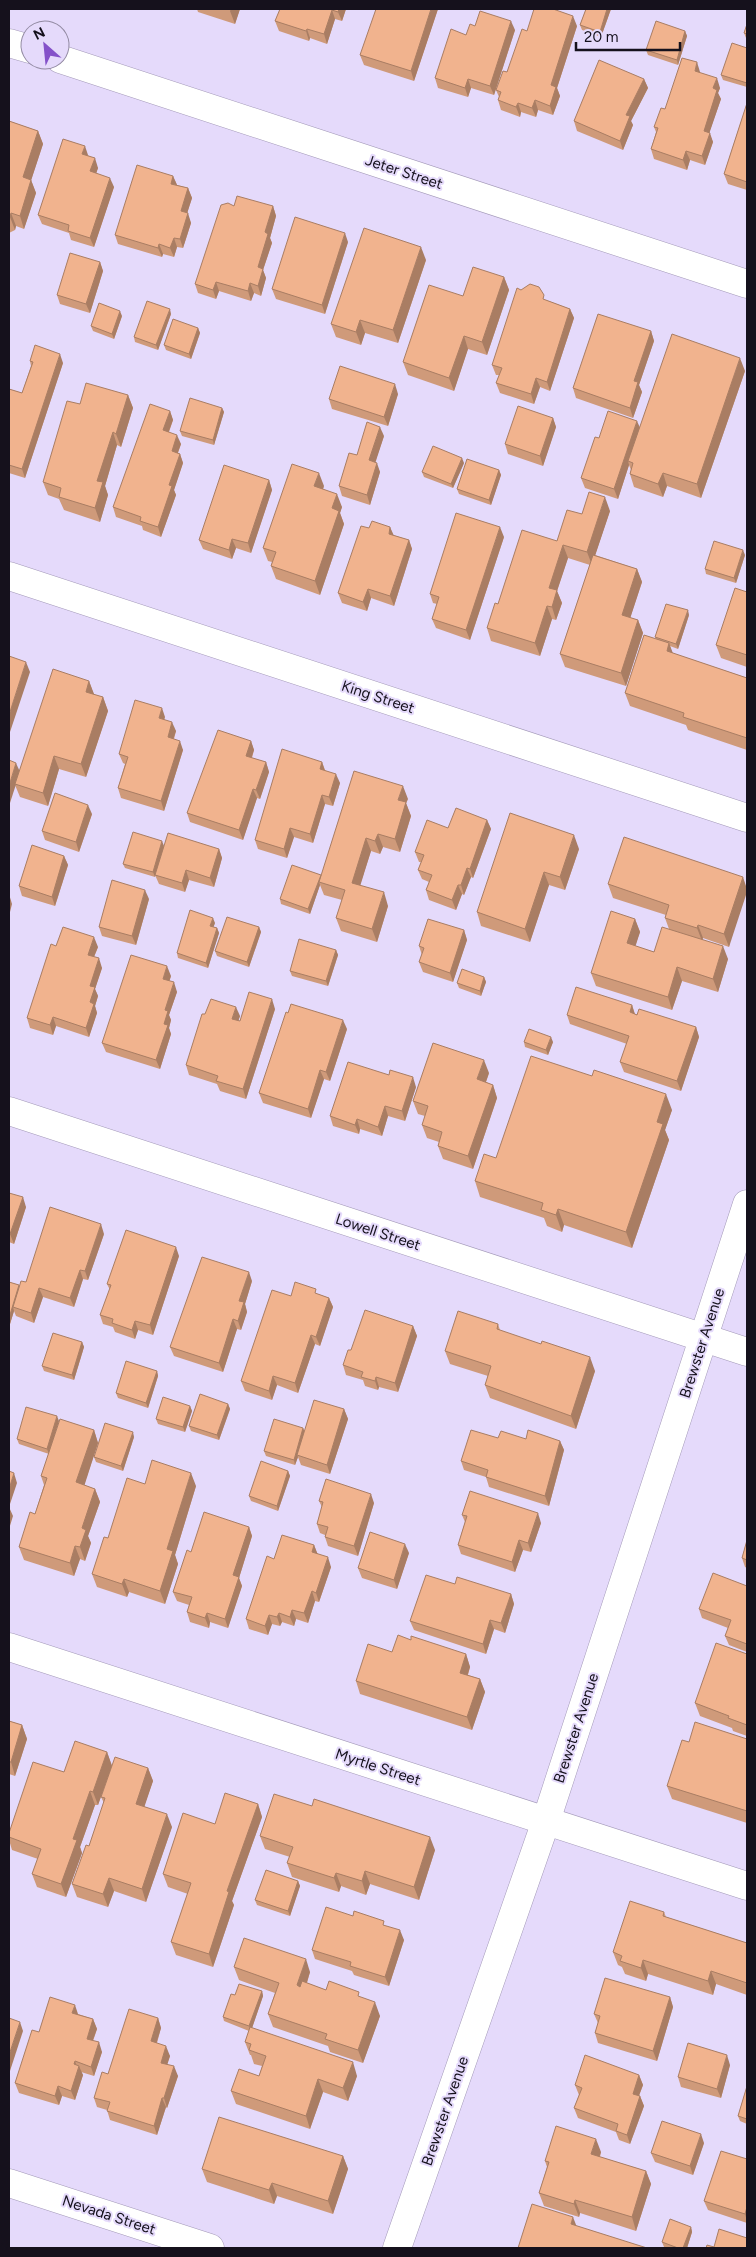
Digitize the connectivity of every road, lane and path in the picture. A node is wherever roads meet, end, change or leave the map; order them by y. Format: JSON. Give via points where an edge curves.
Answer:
{"nodes":[{"id":1,"x":70,"y":62,"type":"edge"},
{"id":2,"x":747,"y":284,"type":"edge"},
{"id":3,"x":9,"y":576,"type":"edge"},
{"id":4,"x":747,"y":818,"type":"edge"},
{"id":5,"x":9,"y":1111,"type":"edge"},
{"id":6,"x":747,"y":1204,"type":"edge"},
{"id":7,"x":704,"y":1338,"type":"junction"},
{"id":8,"x":747,"y":1352,"type":"edge"},
{"id":9,"x":9,"y":1647,"type":"edge"},
{"id":10,"x":546,"y":1821,"type":"junction"},
{"id":11,"x":747,"y":1886,"type":"edge"},
{"id":12,"x":9,"y":2183,"type":"edge"},
{"id":13,"x":210,"y":2248,"type":"edge"},
{"id":14,"x":397,"y":2248,"type":"edge"}],
"edges":[{"from":1,"to":2,"type":"street","name":"Jeter Street"},
{"from":3,"to":4,"type":"street","name":"King Street"},
{"from":5,"to":7,"type":"street","name":"Lowell Street"},
{"from":6,"to":7,"type":"street","name":"Brewster Avenue"},
{"from":7,"to":8,"type":"street","name":"Lowell Street"},
{"from":7,"to":10,"type":"street","name":"Brewster Avenue"},
{"from":9,"to":10,"type":"street","name":"Myrtle Street"},
{"from":10,"to":11,"type":"street","name":"Myrtle Street"},
{"from":10,"to":14,"type":"street","name":"Brewster Avenue"},
{"from":12,"to":13,"type":"street","name":"Nevada Street"}]}
